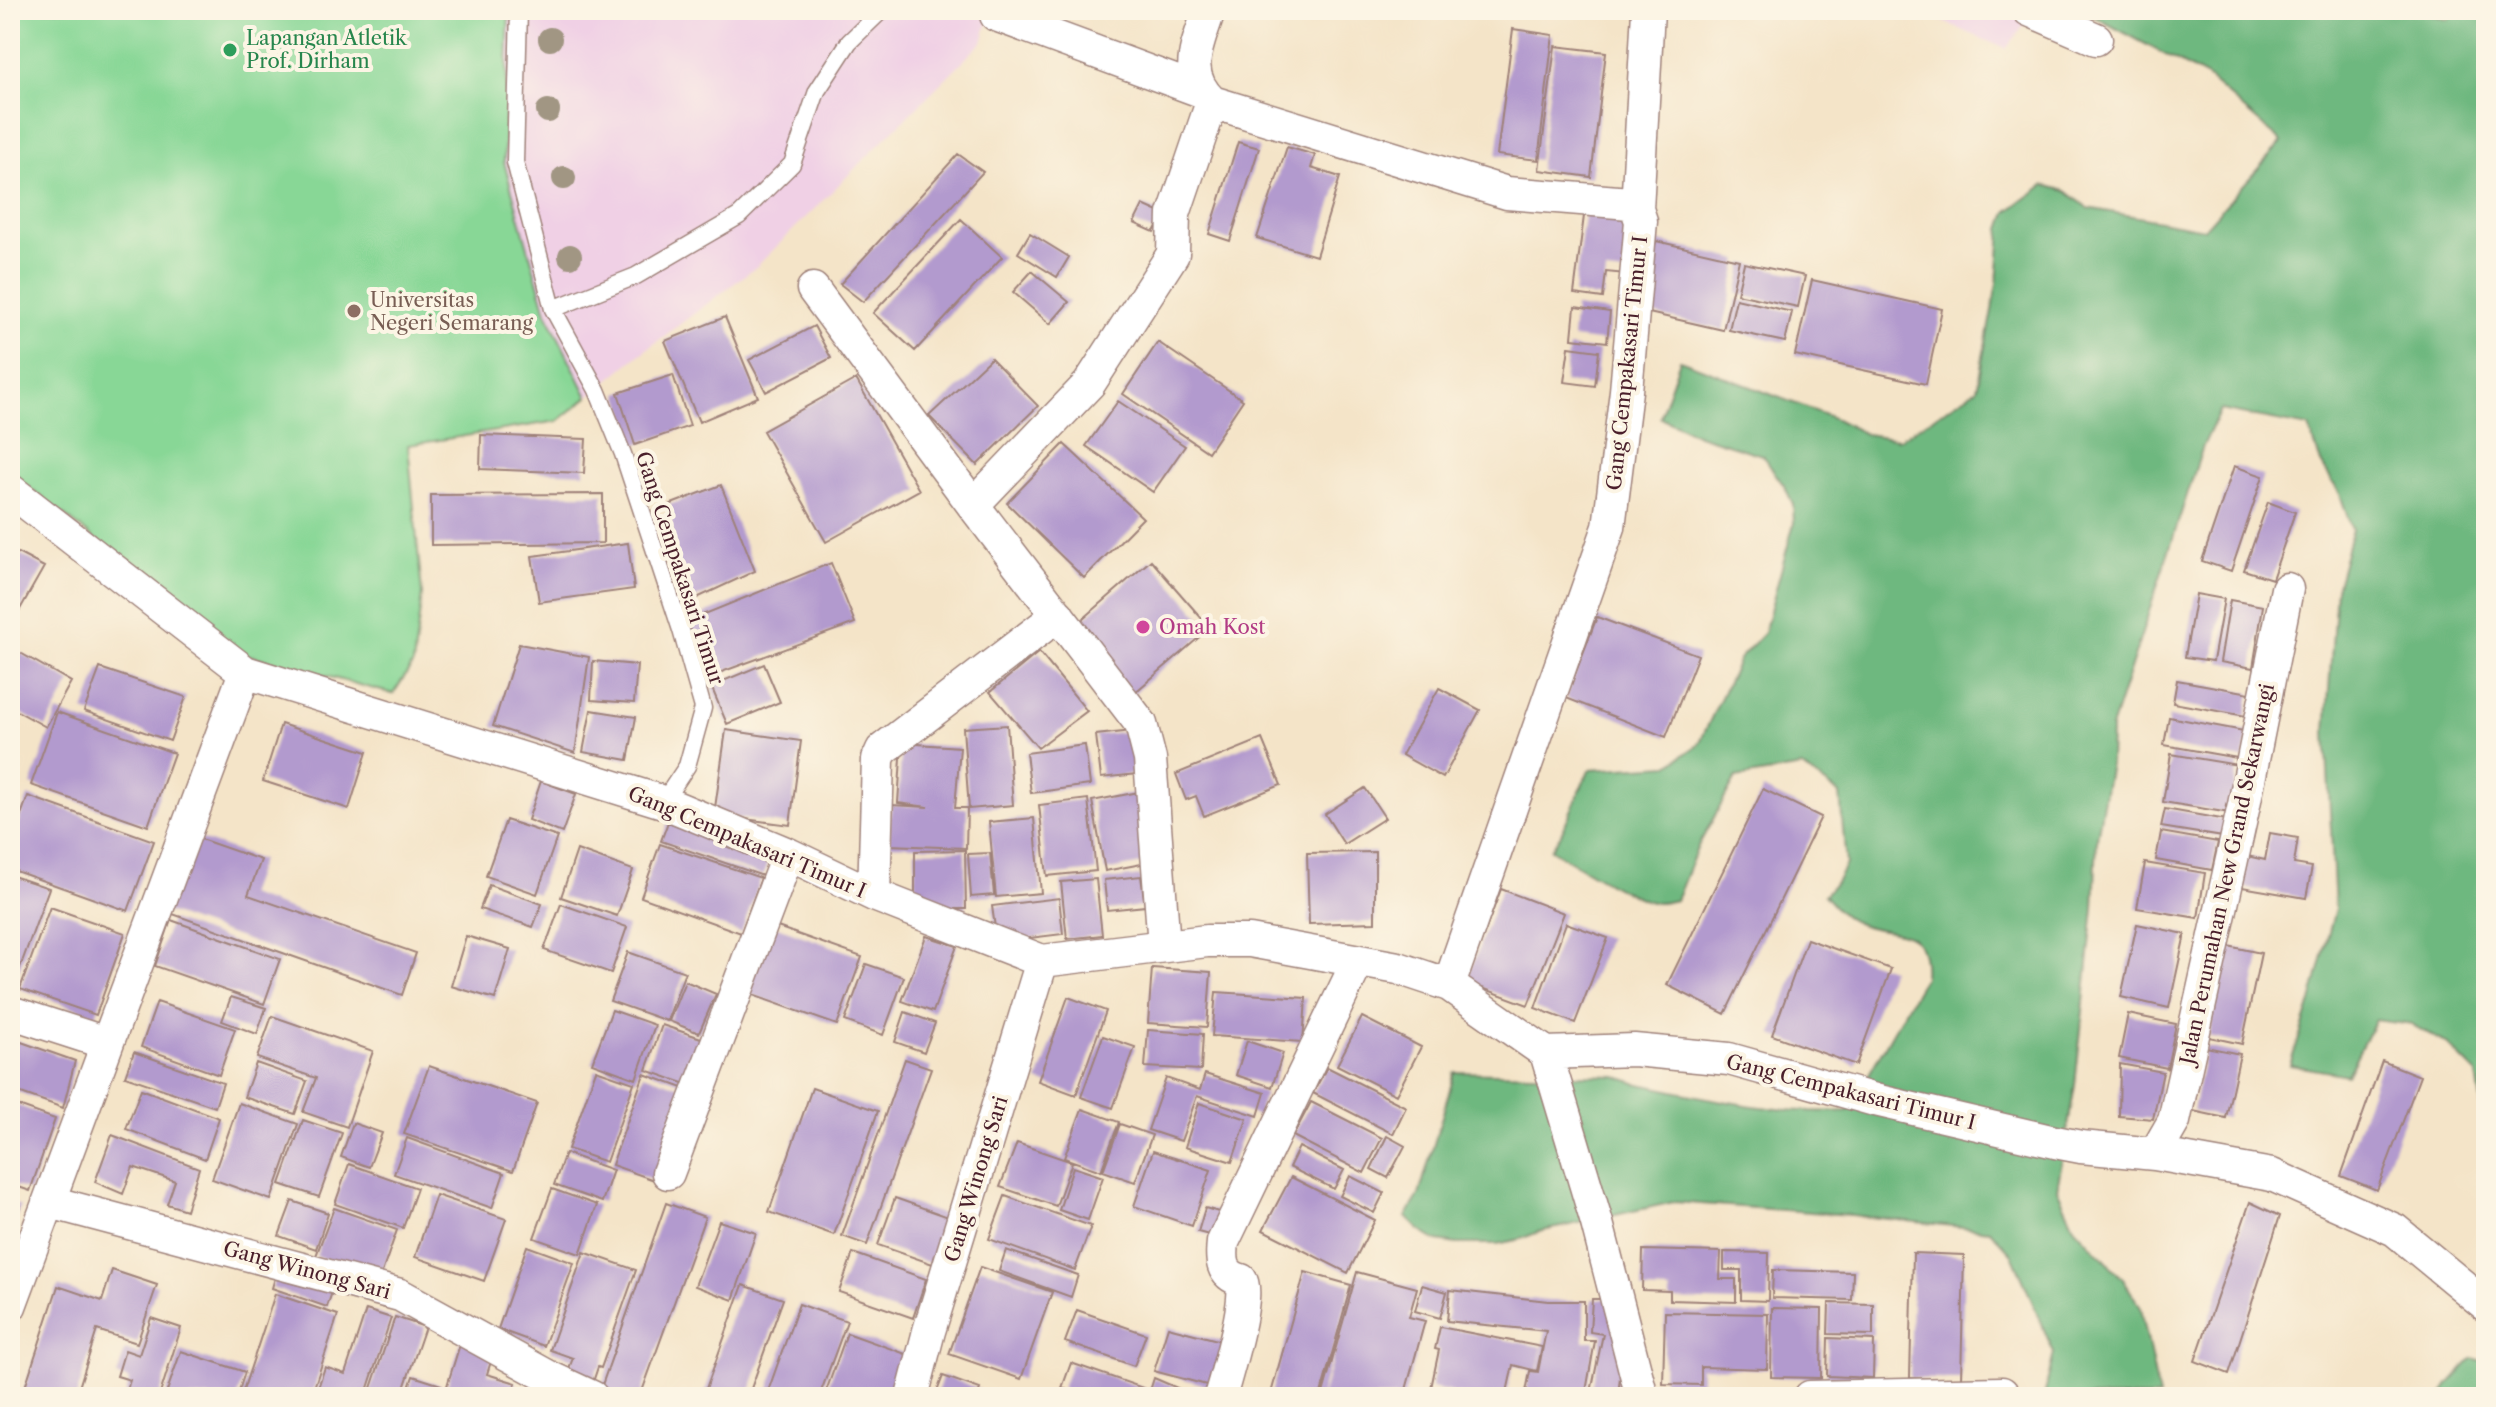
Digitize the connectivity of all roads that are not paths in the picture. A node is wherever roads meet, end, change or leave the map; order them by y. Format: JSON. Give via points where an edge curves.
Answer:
{"nodes":[{"id":1,"x":519,"y":10,"type":"edge"},
{"id":2,"x":882,"y":10,"type":"edge"},
{"id":3,"x":1209,"y":10,"type":"edge"},
{"id":4,"x":1648,"y":10,"type":"edge"},
{"id":5,"x":2029,"y":10,"type":"edge"},
{"id":6,"x":996,"y":15,"type":"dead end"},
{"id":7,"x":2096,"y":39,"type":"dead end"},
{"id":8,"x":1207,"y":96,"type":"junction"},
{"id":9,"x":1637,"y":209,"type":"junction"},
{"id":10,"x":813,"y":289,"type":"dead end"},
{"id":11,"x":553,"y":309,"type":"junction"},
{"id":12,"x":10,"y":490,"type":"edge"},
{"id":13,"x":973,"y":505,"type":"junction"},
{"id":14,"x":2287,"y":589,"type":"dead end"},
{"id":15,"x":1058,"y":615,"type":"junction"},
{"id":16,"x":245,"y":672,"type":"junction"},
{"id":17,"x":663,"y":802,"type":"junction"},
{"id":18,"x":788,"y":854,"type":"junction"},
{"id":19,"x":874,"y":895,"type":"junction"},
{"id":20,"x":1164,"y":946,"type":"junction"},
{"id":21,"x":1042,"y":961,"type":"junction"},
{"id":22,"x":1358,"y":961,"type":"junction"},
{"id":23,"x":1449,"y":985,"type":"junction"},
{"id":24,"x":10,"y":1012,"type":"edge"},
{"id":25,"x":106,"y":1043,"type":"junction"},
{"id":26,"x":1546,"y":1053,"type":"junction"},
{"id":27,"x":2155,"y":1154,"type":"junction"},
{"id":28,"x":668,"y":1173,"type":"dead end"},
{"id":29,"x":50,"y":1202,"type":"junction"},
{"id":30,"x":2486,"y":1305,"type":"edge"},
{"id":31,"x":10,"y":1306,"type":"edge"},
{"id":32,"x":2002,"y":1393,"type":"dead end"},
{"id":33,"x":592,"y":1397,"type":"edge"},
{"id":34,"x":912,"y":1397,"type":"edge"},
{"id":35,"x":1220,"y":1397,"type":"edge"},
{"id":36,"x":1642,"y":1397,"type":"edge"},
{"id":37,"x":1810,"y":1397,"type":"edge"}],
"edges":[{"from":1,"to":11,"type":"lane","name":"Gang Cempakasari Timur","via":[[515,162]]},
{"from":2,"to":11,"type":"lane","via":[[849,42],[817,91],[792,164],[739,216],[636,276]]},
{"from":3,"to":8,"type":"street","via":[[1193,62],[1194,77]]},
{"from":4,"to":9,"type":"street"},
{"from":5,"to":7,"type":"street"},
{"from":6,"to":8,"type":"street","name":"Gang Cempakasari Timur I"},
{"from":8,"to":9,"type":"street","name":"Gang Cempakasari Timur I","via":[[1507,193],[1630,203]]},
{"from":8,"to":13,"type":"street","via":[[1174,214],[1173,254],[1089,384]]},
{"from":9,"to":23,"type":"street","name":"Gang Cempakasari Timur I","via":[[1641,240],[1609,527]]},
{"from":10,"to":13,"type":"street"},
{"from":11,"to":17,"type":"lane","name":"Gang Cempakasari Timur","via":[[597,390],[649,529],[703,708],[687,766]]},
{"from":12,"to":16,"type":"street","name":"Gang Cempakasari Timur I"},
{"from":13,"to":15,"type":"street"},
{"from":14,"to":27,"type":"street","name":"Jalan Perumahan New Grand Sekarwangi","via":[[2174,1121]]},
{"from":15,"to":19,"type":"street","via":[[882,750]]},
{"from":15,"to":20,"type":"street","via":[[1141,724],[1150,759]]},
{"from":16,"to":17,"type":"street","name":"Gang Cempakasari Timur I"},
{"from":16,"to":25,"type":"street"},
{"from":17,"to":18,"type":"street","name":"Gang Cempakasari Timur I"},
{"from":18,"to":19,"type":"street","name":"Gang Cempakasari Timur I"},
{"from":18,"to":28,"type":"street"},
{"from":19,"to":21,"type":"street","name":"Gang Cempakasari Timur I"},
{"from":20,"to":21,"type":"street","name":"Gang Cempakasari Timur I"},
{"from":20,"to":22,"type":"street","name":"Gang Cempakasari Timur I","via":[[1250,941]]},
{"from":21,"to":34,"type":"street","name":"Gang Winong Sari"},
{"from":22,"to":23,"type":"street","name":"Gang Cempakasari Timur I"},
{"from":22,"to":35,"type":"street","via":[[1223,1242],[1223,1266],[1245,1287]]},
{"from":23,"to":26,"type":"street","name":"Gang Cempakasari Timur I"},
{"from":24,"to":25,"type":"street"},
{"from":25,"to":29,"type":"street"},
{"from":26,"to":27,"type":"street","name":"Gang Cempakasari Timur I","via":[[1634,1050],[1729,1059],[2055,1142]]},
{"from":26,"to":36,"type":"street"},
{"from":27,"to":30,"type":"street","name":"Gang Cempakasari Timur I","via":[[2272,1175],[2395,1230]]},
{"from":29,"to":31,"type":"street"},
{"from":29,"to":33,"type":"street","name":"Gang Winong Sari","via":[[400,1295]]},
{"from":32,"to":37,"type":"street"}]}
